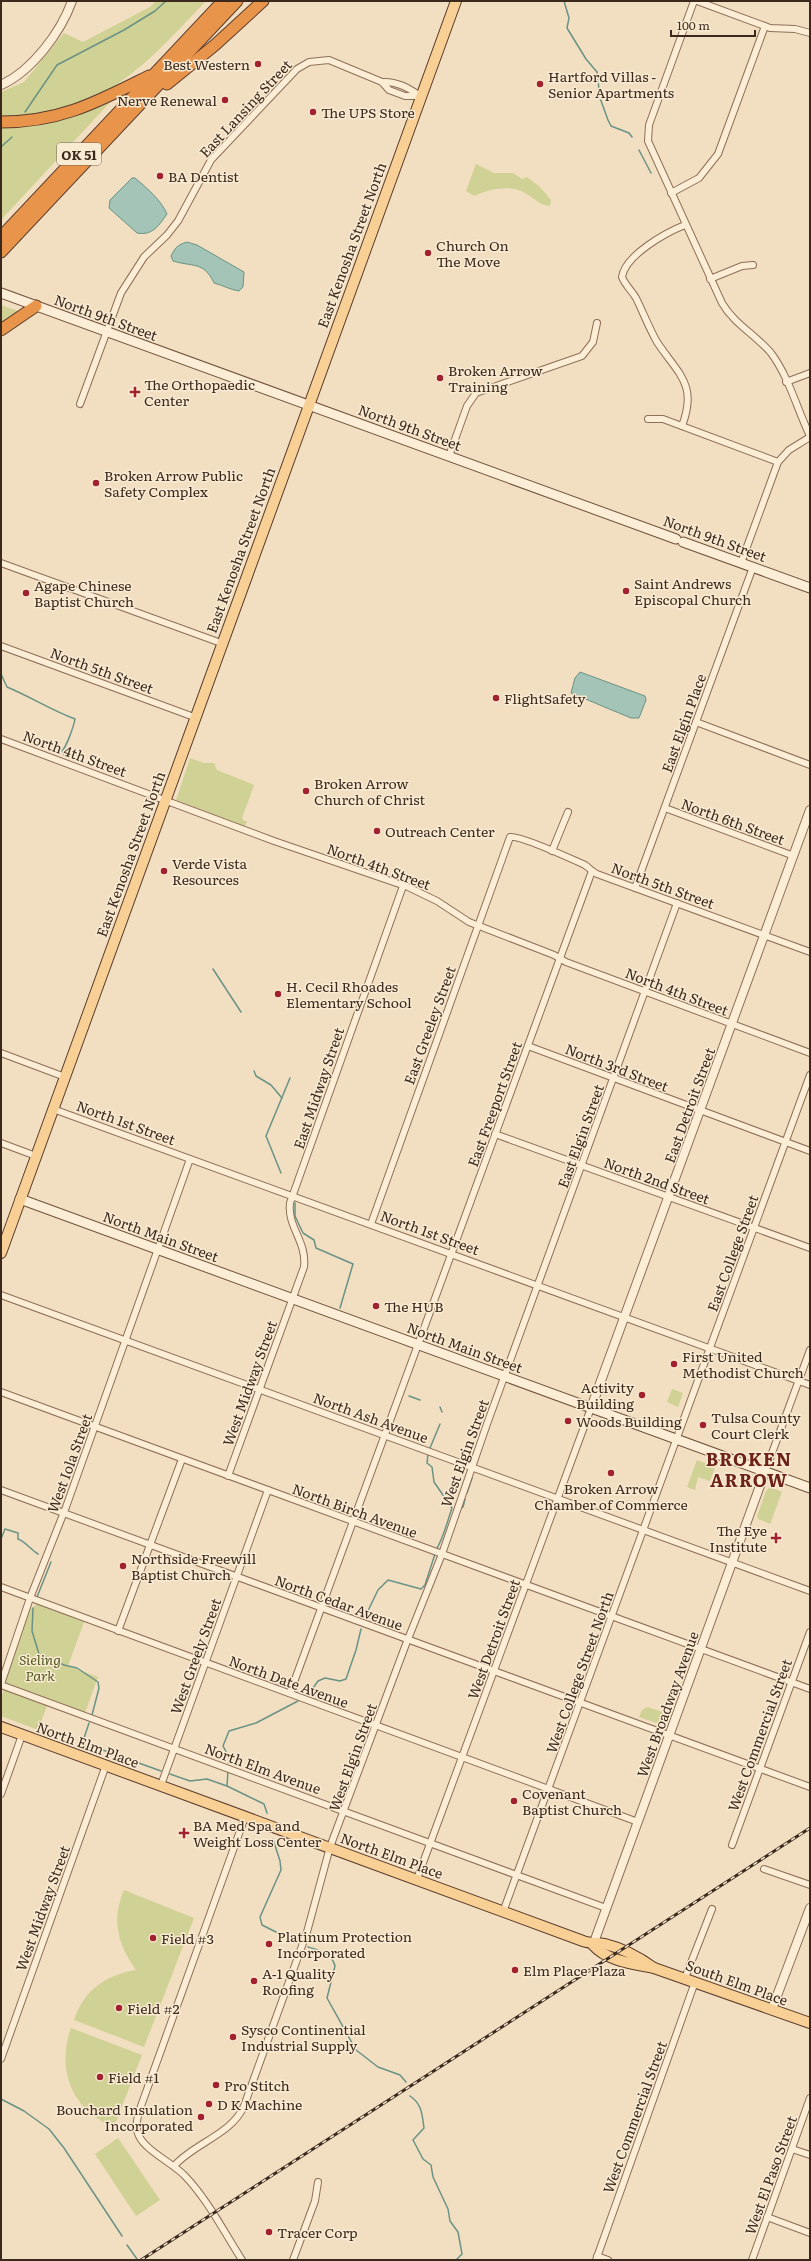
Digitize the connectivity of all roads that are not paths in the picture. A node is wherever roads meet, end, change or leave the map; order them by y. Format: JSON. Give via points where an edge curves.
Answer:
{"nodes":[{"id":1,"x":72,"y":1,"type":"edge"},
{"id":2,"x":223,"y":1,"type":"edge"},
{"id":3,"x":237,"y":1,"type":"edge"},
{"id":4,"x":262,"y":1,"type":"edge"},
{"id":5,"x":456,"y":1,"type":"edge"},
{"id":6,"x":696,"y":1,"type":"edge"},
{"id":7,"x":766,"y":26,"type":"junction"},
{"id":8,"x":810,"y":33,"type":"edge"},
{"id":9,"x":156,"y":72,"type":"junction"},
{"id":10,"x":1,"y":85,"type":"edge"},
{"id":11,"x":421,"y":96,"type":"junction"},
{"id":12,"x":135,"y":109,"type":"junction"},
{"id":13,"x":1,"y":122,"type":"edge"},
{"id":14,"x":671,"y":193,"type":"junction"},
{"id":15,"x":685,"y":225,"type":"junction"},
{"id":16,"x":1,"y":237,"type":"edge"},
{"id":17,"x":1,"y":252,"type":"edge"},
{"id":18,"x":753,"y":265,"type":"dead end"},
{"id":19,"x":710,"y":279,"type":"junction"},
{"id":20,"x":1,"y":293,"type":"edge"},
{"id":21,"x":36,"y":306,"type":"junction"},
{"id":22,"x":597,"y":323,"type":"dead end"},
{"id":23,"x":1,"y":330,"type":"edge"},
{"id":24,"x":107,"y":332,"type":"junction"},
{"id":25,"x":810,"y":373,"type":"edge"},
{"id":26,"x":786,"y":382,"type":"junction"},
{"id":27,"x":80,"y":404,"type":"dead end"},
{"id":28,"x":307,"y":405,"type":"junction"},
{"id":29,"x":648,"y":420,"type":"dead end"},
{"id":30,"x":682,"y":426,"type":"junction"},
{"id":31,"x":810,"y":437,"type":"edge"},
{"id":32,"x":449,"y":456,"type":"junction"},
{"id":33,"x":778,"y":462,"type":"junction"},
{"id":34,"x":1,"y":563,"type":"edge"},
{"id":35,"x":741,"y":563,"type":"junction"},
{"id":36,"x":753,"y":567,"type":"junction"},
{"id":37,"x":810,"y":588,"type":"edge"},
{"id":38,"x":221,"y":643,"type":"junction"},
{"id":39,"x":1,"y":646,"type":"edge"},
{"id":40,"x":194,"y":717,"type":"junction"},
{"id":41,"x":696,"y":722,"type":"junction"},
{"id":42,"x":1,"y":739,"type":"edge"},
{"id":43,"x":810,"y":765,"type":"edge"},
{"id":44,"x":165,"y":800,"type":"junction"},
{"id":45,"x":664,"y":808,"type":"junction"},
{"id":46,"x":810,"y":810,"type":"edge"},
{"id":47,"x":568,"y":812,"type":"dead end"},
{"id":48,"x":511,"y":836,"type":"joint"},
{"id":49,"x":552,"y":851,"type":"junction"},
{"id":50,"x":794,"y":856,"type":"junction"},
{"id":51,"x":592,"y":871,"type":"junction"},
{"id":52,"x":403,"y":886,"type":"junction"},
{"id":53,"x":635,"y":888,"type":"junction"},
{"id":54,"x":677,"y":903,"type":"junction"},
{"id":55,"x":478,"y":925,"type":"junction"},
{"id":56,"x":764,"y":935,"type":"junction"},
{"id":57,"x":810,"y":952,"type":"edge"},
{"id":58,"x":560,"y":958,"type":"junction"},
{"id":59,"x":645,"y":992,"type":"junction"},
{"id":60,"x":732,"y":1024,"type":"junction"},
{"id":61,"x":528,"y":1046,"type":"junction"},
{"id":62,"x":1,"y":1053,"type":"edge"},
{"id":63,"x":810,"y":1053,"type":"edge"},
{"id":64,"x":810,"y":1075,"type":"edge"},
{"id":65,"x":64,"y":1077,"type":"junction"},
{"id":66,"x":613,"y":1079,"type":"junction"},
{"id":67,"x":53,"y":1109,"type":"junction"},
{"id":68,"x":700,"y":1111,"type":"junction"},
{"id":69,"x":496,"y":1134,"type":"junction"},
{"id":70,"x":786,"y":1142,"type":"junction"},
{"id":71,"x":1,"y":1143,"type":"edge"},
{"id":72,"x":810,"y":1151,"type":"edge"},
{"id":73,"x":38,"y":1152,"type":"junction"},
{"id":74,"x":190,"y":1159,"type":"junction"},
{"id":75,"x":582,"y":1165,"type":"junction"},
{"id":76,"x":292,"y":1196,"type":"junction"},
{"id":77,"x":669,"y":1196,"type":"junction"},
{"id":78,"x":20,"y":1200,"type":"junction"},
{"id":79,"x":371,"y":1224,"type":"junction"},
{"id":80,"x":754,"y":1228,"type":"junction"},
{"id":81,"x":4,"y":1238,"type":"edge"},
{"id":82,"x":810,"y":1248,"type":"edge"},
{"id":83,"x":158,"y":1250,"type":"junction"},
{"id":84,"x":1,"y":1253,"type":"edge"},
{"id":85,"x":452,"y":1253,"type":"junction"},
{"id":86,"x":538,"y":1285,"type":"junction"},
{"id":87,"x":1,"y":1295,"type":"edge"},
{"id":88,"x":292,"y":1299,"type":"junction"},
{"id":89,"x":624,"y":1316,"type":"junction"},
{"id":90,"x":125,"y":1341,"type":"junction"},
{"id":91,"x":418,"y":1345,"type":"junction"},
{"id":92,"x":710,"y":1349,"type":"junction"},
{"id":93,"x":810,"y":1350,"type":"edge"},
{"id":94,"x":505,"y":1376,"type":"junction"},
{"id":95,"x":798,"y":1380,"type":"junction"},
{"id":96,"x":810,"y":1385,"type":"edge"},
{"id":97,"x":259,"y":1389,"type":"junction"},
{"id":98,"x":1,"y":1392,"type":"edge"},
{"id":99,"x":590,"y":1408,"type":"junction"},
{"id":100,"x":94,"y":1427,"type":"junction"},
{"id":101,"x":385,"y":1436,"type":"junction"},
{"id":102,"x":677,"y":1440,"type":"junction"},
{"id":103,"x":182,"y":1459,"type":"junction"},
{"id":104,"x":471,"y":1467,"type":"junction"},
{"id":105,"x":765,"y":1472,"type":"junction"},
{"id":106,"x":228,"y":1476,"type":"junction"},
{"id":107,"x":810,"y":1488,"type":"edge"},
{"id":108,"x":1,"y":1490,"type":"edge"},
{"id":109,"x":268,"y":1490,"type":"junction"},
{"id":110,"x":557,"y":1499,"type":"junction"},
{"id":111,"x":63,"y":1514,"type":"junction"},
{"id":112,"x":354,"y":1523,"type":"junction"},
{"id":113,"x":643,"y":1530,"type":"junction"},
{"id":114,"x":149,"y":1545,"type":"junction"},
{"id":115,"x":437,"y":1553,"type":"junction"},
{"id":116,"x":732,"y":1562,"type":"junction"},
{"id":117,"x":236,"y":1577,"type":"junction"},
{"id":118,"x":526,"y":1585,"type":"junction"},
{"id":119,"x":1,"y":1587,"type":"edge"},
{"id":120,"x":810,"y":1591,"type":"edge"},
{"id":121,"x":30,"y":1598,"type":"junction"},
{"id":122,"x":322,"y":1608,"type":"junction"},
{"id":123,"x":612,"y":1617,"type":"junction"},
{"id":124,"x":118,"y":1631,"type":"junction"},
{"id":125,"x":810,"y":1632,"type":"edge"},
{"id":126,"x":408,"y":1639,"type":"junction"},
{"id":127,"x":701,"y":1649,"type":"junction"},
{"id":128,"x":205,"y":1663,"type":"junction"},
{"id":129,"x":494,"y":1671,"type":"junction"},
{"id":130,"x":791,"y":1682,"type":"junction"},
{"id":131,"x":1,"y":1685,"type":"edge"},
{"id":132,"x":810,"y":1689,"type":"edge"},
{"id":133,"x":290,"y":1693,"type":"junction"},
{"id":134,"x":580,"y":1703,"type":"junction"},
{"id":135,"x":376,"y":1726,"type":"junction"},
{"id":136,"x":1,"y":1727,"type":"edge"},
{"id":137,"x":22,"y":1734,"type":"junction"},
{"id":138,"x":669,"y":1735,"type":"junction"},
{"id":139,"x":174,"y":1748,"type":"junction"},
{"id":140,"x":463,"y":1758,"type":"junction"},
{"id":141,"x":106,"y":1765,"type":"junction"},
{"id":142,"x":759,"y":1769,"type":"junction"},
{"id":143,"x":161,"y":1785,"type":"junction"},
{"id":144,"x":810,"y":1787,"type":"edge"},
{"id":145,"x":548,"y":1789,"type":"junction"},
{"id":146,"x":1,"y":1794,"type":"edge"},
{"id":147,"x":344,"y":1812,"type":"junction"},
{"id":148,"x":246,"y":1817,"type":"junction"},
{"id":149,"x":638,"y":1822,"type":"junction"},
{"id":150,"x":431,"y":1844,"type":"junction"},
{"id":151,"x":732,"y":1845,"type":"dead end"},
{"id":152,"x":330,"y":1847,"type":"junction"},
{"id":153,"x":764,"y":1869,"type":"dead end"},
{"id":154,"x":517,"y":1875,"type":"junction"},
{"id":155,"x":417,"y":1879,"type":"junction"},
{"id":156,"x":810,"y":1885,"type":"edge"},
{"id":157,"x":606,"y":1908,"type":"junction"},
{"id":158,"x":712,"y":1908,"type":"dead end"},
{"id":159,"x":810,"y":1908,"type":"edge"},
{"id":160,"x":503,"y":1912,"type":"junction"},
{"id":161,"x":593,"y":1945,"type":"junction"},
{"id":162,"x":685,"y":1978,"type":"junction"},
{"id":163,"x":695,"y":1982,"type":"junction"},
{"id":164,"x":772,"y":2009,"type":"junction"},
{"id":165,"x":810,"y":2023,"type":"edge"},
{"id":166,"x":1,"y":2059,"type":"edge"},
{"id":167,"x":810,"y":2098,"type":"edge"},
{"id":168,"x":792,"y":2149,"type":"junction"},
{"id":169,"x":810,"y":2155,"type":"edge"},
{"id":170,"x":175,"y":2165,"type":"junction"},
{"id":171,"x":318,"y":2182,"type":"dead end"},
{"id":172,"x":767,"y":2217,"type":"junction"},
{"id":173,"x":810,"y":2233,"type":"edge"},
{"id":174,"x":596,"y":2258,"type":"edge"},
{"id":175,"x":242,"y":2260,"type":"edge"},
{"id":176,"x":293,"y":2260,"type":"edge"},
{"id":177,"x":608,"y":2260,"type":"edge"},
{"id":178,"x":752,"y":2260,"type":"edge"}],
"edges":[{"from":1,"to":10,"type":"street","via":[[64,22],[48,43],[22,73]]},
{"from":2,"to":9,"type":"highway","number":"OK 51"},
{"from":3,"to":12,"type":"highway","number":"OK 51"},
{"from":4,"to":12,"type":"highway","via":[[215,45]]},
{"from":5,"to":11,"type":"main road","name":"East Kenosha Street North"},
{"from":6,"to":7,"type":"street"},
{"from":6,"to":14,"type":"street","via":[[648,133],[651,149]]},
{"from":7,"to":8,"type":"street"},
{"from":7,"to":14,"type":"street","via":[[718,154],[699,178]]},
{"from":9,"to":13,"type":"highway","via":[[78,110],[40,120]]},
{"from":9,"to":16,"type":"highway","number":"OK 51"},
{"from":11,"to":24,"type":"street","name":"East Lansing Street","via":[[405,96],[394,92],[382,82],[333,61],[309,62],[297,69],[211,160],[178,221],[130,276]]},
{"from":11,"to":28,"type":"main road","name":"East Kenosha Street North"},
{"from":12,"to":17,"type":"highway","number":"OK 51"},
{"from":14,"to":15,"type":"street"},
{"from":15,"to":19,"type":"street"},
{"from":15,"to":30,"type":"street","via":[[651,243],[637,255],[622,275],[657,341],[685,382],[688,404]]},
{"from":18,"to":19,"type":"street","via":[[742,266]]},
{"from":19,"to":26,"type":"street","via":[[724,308],[734,320],[764,344]]},
{"from":20,"to":21,"type":"main road","name":"North 9th Street"},
{"from":21,"to":23,"type":"highway"},
{"from":21,"to":24,"type":"main road","name":"North 9th Street"},
{"from":22,"to":32,"type":"street","via":[[595,336],[582,356],[476,393],[467,406]]},
{"from":24,"to":27,"type":"street","name":"East Lansing Street"},
{"from":24,"to":28,"type":"main road","name":"North 9th Street"},
{"from":25,"to":26,"type":"street"},
{"from":26,"to":31,"type":"street"},
{"from":28,"to":32,"type":"main road","name":"North 9th Street"},
{"from":28,"to":38,"type":"main road","name":"East Kenosha Street North"},
{"from":29,"to":30,"type":"street","via":[[663,419]]},
{"from":30,"to":33,"type":"street"},
{"from":31,"to":33,"type":"street","via":[[789,450]]},
{"from":32,"to":35,"type":"main road","name":"North 9th Street"},
{"from":33,"to":35,"type":"street"},
{"from":34,"to":38,"type":"street"},
{"from":35,"to":36,"type":"main road","name":"North 9th Street"},
{"from":36,"to":37,"type":"main road","name":"North 9th Street"},
{"from":36,"to":41,"type":"street","name":"East Elgin Place"},
{"from":38,"to":40,"type":"main road","name":"East Kenosha Street North"},
{"from":39,"to":40,"type":"street","name":"North 5th Street"},
{"from":40,"to":44,"type":"main road","name":"East Kenosha Street North"},
{"from":41,"to":43,"type":"street"},
{"from":41,"to":45,"type":"street","name":"East Elgin Place"},
{"from":42,"to":44,"type":"street","name":"North 4th Street"},
{"from":44,"to":52,"type":"street","name":"North 4th Street"},
{"from":44,"to":65,"type":"main road","name":"East Kenosha Street North"},
{"from":45,"to":50,"type":"street","name":"North 6th Street"},
{"from":45,"to":53,"type":"street","name":"East Elgin Place"},
{"from":46,"to":50,"type":"street","name":"East Detroit Street"},
{"from":47,"to":49,"type":"street"},
{"from":48,"to":49,"type":"street","name":"North 5th Street"},
{"from":48,"to":55,"type":"street","name":"East Greeley Street"},
{"from":49,"to":51,"type":"street","name":"North 5th Street"},
{"from":50,"to":56,"type":"street","name":"East Detroit Street"},
{"from":51,"to":53,"type":"street","name":"North 5th Street"},
{"from":51,"to":58,"type":"street","name":"East Freeport Street"},
{"from":52,"to":55,"type":"street","name":"North 4th Street","via":[[430,896]]},
{"from":52,"to":76,"type":"street","name":"East Midway Street"},
{"from":53,"to":54,"type":"street","name":"North 5th Street"},
{"from":54,"to":56,"type":"street","name":"North 5th Street"},
{"from":54,"to":59,"type":"street","name":"East Elgin Street"},
{"from":55,"to":58,"type":"street","name":"North 4th Street"},
{"from":55,"to":79,"type":"street","name":"East Greeley Street"},
{"from":56,"to":57,"type":"street","name":"North 5th Street"},
{"from":56,"to":60,"type":"street","name":"East Detroit Street"},
{"from":58,"to":59,"type":"street","name":"North 4th Street"},
{"from":58,"to":61,"type":"street","name":"East Freeport Street"},
{"from":59,"to":60,"type":"street","name":"North 4th Street"},
{"from":59,"to":66,"type":"street","name":"East Elgin Street"},
{"from":60,"to":63,"type":"street","name":"North 4th Street"},
{"from":60,"to":68,"type":"street","name":"East Detroit Street"},
{"from":61,"to":66,"type":"street","name":"North 3rd Street"},
{"from":61,"to":69,"type":"street","name":"East Freeport Street"},
{"from":62,"to":65,"type":"street"},
{"from":64,"to":70,"type":"street","name":"East College Street"},
{"from":65,"to":67,"type":"main road","name":"East Kenosha Street North"},
{"from":66,"to":68,"type":"street","name":"North 3rd Street"},
{"from":66,"to":75,"type":"street","name":"East Elgin Street"},
{"from":67,"to":73,"type":"main road","name":"East Kenosha Street North"},
{"from":67,"to":74,"type":"street","name":"North 1st Street"},
{"from":68,"to":70,"type":"street","name":"North 3rd Street"},
{"from":68,"to":77,"type":"street","name":"East Detroit Street"},
{"from":69,"to":75,"type":"street","name":"North 2nd Street"},
{"from":69,"to":85,"type":"street","name":"East Freeport Street"},
{"from":70,"to":72,"type":"street","name":"North 3rd Street"},
{"from":70,"to":80,"type":"street","name":"East College Street"},
{"from":71,"to":73,"type":"street"},
{"from":73,"to":78,"type":"main road"},
{"from":74,"to":76,"type":"street","name":"North 1st Street"},
{"from":74,"to":83,"type":"street","name":"West Iola Street"},
{"from":75,"to":77,"type":"street","name":"North 2nd Street"},
{"from":75,"to":86,"type":"street","name":"East Elgin Street"},
{"from":76,"to":79,"type":"street","name":"North 1st Street"},
{"from":76,"to":88,"type":"street","name":"East Midway Street","via":[[290,1214],[303,1246],[304,1260]]},
{"from":77,"to":80,"type":"street","name":"North 2nd Street"},
{"from":77,"to":89,"type":"street","name":"East Detroit Street"},
{"from":78,"to":81,"type":"main road"},
{"from":78,"to":83,"type":"main road","name":"North Main Street"},
{"from":79,"to":85,"type":"street","name":"North 1st Street"},
{"from":80,"to":82,"type":"street","name":"North 2nd Street"},
{"from":80,"to":92,"type":"street","name":"East College Street"},
{"from":81,"to":84,"type":"main road"},
{"from":83,"to":88,"type":"main road","name":"North Main Street"},
{"from":83,"to":90,"type":"street","name":"West Iola Street"},
{"from":85,"to":86,"type":"street","name":"North 1st Street"},
{"from":85,"to":91,"type":"street","name":"East Freeport Street"},
{"from":86,"to":89,"type":"street","name":"North 1st Street"},
{"from":86,"to":94,"type":"street","name":"East Elgin Street"},
{"from":87,"to":90,"type":"street","name":"North Ash Avenue"},
{"from":88,"to":91,"type":"main road","name":"North Main Street"},
{"from":88,"to":97,"type":"street","name":"West Midway Street"},
{"from":89,"to":92,"type":"street","name":"North 1st Street"},
{"from":89,"to":99,"type":"street","name":"East Detroit Street"},
{"from":90,"to":97,"type":"street","name":"North Ash Avenue"},
{"from":90,"to":100,"type":"street","name":"West Iola Street"},
{"from":91,"to":94,"type":"main road","name":"North Main Street"},
{"from":91,"to":101,"type":"street","name":"East Freeport Street"},
{"from":92,"to":95,"type":"street","name":"North 1st Street"},
{"from":92,"to":102,"type":"street","name":"East College Street"},
{"from":93,"to":95,"type":"street"},
{"from":94,"to":99,"type":"main road","name":"North Main Street"},
{"from":94,"to":104,"type":"street","name":"West Elgin Street"},
{"from":95,"to":96,"type":"street","name":"North 1st Street"},
{"from":95,"to":105,"type":"street"},
{"from":97,"to":101,"type":"street","name":"North Ash Avenue"},
{"from":97,"to":106,"type":"street","name":"West Midway Street"},
{"from":98,"to":100,"type":"street","name":"North Birch Avenue"},
{"from":99,"to":102,"type":"main road","name":"North Main Street"},
{"from":99,"to":110,"type":"street","name":"West Detroit Street"},
{"from":100,"to":103,"type":"street","name":"North Birch Avenue"},
{"from":100,"to":111,"type":"street","name":"West Iola Street"},
{"from":101,"to":104,"type":"street","name":"North Ash Avenue"},
{"from":101,"to":112,"type":"street","name":"East Freeport Street"},
{"from":102,"to":105,"type":"main road","name":"North Main Street"},
{"from":102,"to":113,"type":"street","name":"West College Street North"},
{"from":103,"to":106,"type":"street","name":"North Birch Avenue"},
{"from":103,"to":114,"type":"street"},
{"from":104,"to":110,"type":"street","name":"North Ash Avenue"},
{"from":104,"to":115,"type":"street","name":"West Elgin Street"},
{"from":105,"to":107,"type":"main road","name":"North Main Street"},
{"from":105,"to":116,"type":"street","name":"West Broadway Avenue"},
{"from":106,"to":109,"type":"street","name":"North Birch Avenue"},
{"from":108,"to":111,"type":"street","name":"North Cedar Avenue"},
{"from":109,"to":112,"type":"street","name":"North Birch Avenue"},
{"from":109,"to":117,"type":"street","name":"West Greely Street"},
{"from":110,"to":113,"type":"street","name":"North Ash Avenue"},
{"from":110,"to":118,"type":"street","name":"West Detroit Street"},
{"from":111,"to":114,"type":"street","name":"North Cedar Avenue"},
{"from":111,"to":121,"type":"street","name":"West Iola Street"},
{"from":112,"to":115,"type":"street","name":"North Birch Avenue"},
{"from":112,"to":122,"type":"street","name":"East Freeport Street"},
{"from":113,"to":116,"type":"street","name":"North Ash Avenue"},
{"from":113,"to":123,"type":"street","name":"West College Street North"},
{"from":114,"to":117,"type":"street","name":"North Cedar Avenue"},
{"from":114,"to":124,"type":"street"},
{"from":115,"to":118,"type":"street","name":"North Birch Avenue"},
{"from":115,"to":126,"type":"street","name":"West Elgin Street"},
{"from":116,"to":120,"type":"street","name":"North Ash Avenue"},
{"from":116,"to":127,"type":"street","name":"West Broadway Avenue"},
{"from":117,"to":122,"type":"street","name":"North Cedar Avenue"},
{"from":117,"to":128,"type":"street","name":"West Greely Street"},
{"from":118,"to":123,"type":"street","name":"North Birch Avenue"},
{"from":118,"to":129,"type":"street","name":"West Detroit Street"},
{"from":119,"to":121,"type":"street","name":"North Date Avenue"},
{"from":121,"to":124,"type":"street","name":"North Date Avenue"},
{"from":121,"to":131,"type":"street","name":"West Iola Street"},
{"from":122,"to":126,"type":"street","name":"North Cedar Avenue"},
{"from":122,"to":133,"type":"street","name":"East Freeport Street"},
{"from":123,"to":127,"type":"street","name":"North Birch Avenue"},
{"from":123,"to":134,"type":"street","name":"West College Street North"},
{"from":124,"to":128,"type":"street","name":"North Date Avenue"},
{"from":125,"to":130,"type":"street","name":"West Commercial Street"},
{"from":126,"to":129,"type":"street","name":"North Cedar Avenue"},
{"from":126,"to":135,"type":"street","name":"West Elgin Street"},
{"from":127,"to":130,"type":"street","name":"North Birch Avenue"},
{"from":127,"to":138,"type":"street","name":"West Broadway Avenue"},
{"from":128,"to":133,"type":"street","name":"North Date Avenue"},
{"from":128,"to":139,"type":"street","name":"West Greely Street"},
{"from":129,"to":134,"type":"street","name":"North Cedar Avenue"},
{"from":129,"to":140,"type":"street","name":"West Detroit Street"},
{"from":130,"to":132,"type":"street","name":"North Birch Avenue"},
{"from":130,"to":142,"type":"street","name":"West Commercial Street"},
{"from":131,"to":139,"type":"street","name":"North Elm Avenue"},
{"from":133,"to":135,"type":"street","name":"North Date Avenue"},
{"from":134,"to":138,"type":"street","name":"North Cedar Avenue"},
{"from":134,"to":145,"type":"street","name":"West College Street North"},
{"from":135,"to":140,"type":"street","name":"North Date Avenue"},
{"from":135,"to":147,"type":"street","name":"West Elgin Street"},
{"from":136,"to":137,"type":"main road","name":"North Elm Place"},
{"from":137,"to":141,"type":"main road","name":"North Elm Place"},
{"from":137,"to":146,"type":"street"},
{"from":138,"to":142,"type":"street","name":"North Cedar Avenue"},
{"from":138,"to":149,"type":"street","name":"West Broadway Avenue"},
{"from":139,"to":143,"type":"street","name":"West Greely Street"},
{"from":139,"to":147,"type":"street","name":"North Elm Avenue"},
{"from":140,"to":145,"type":"street","name":"North Date Avenue"},
{"from":140,"to":150,"type":"street","name":"West Detroit Street"},
{"from":141,"to":143,"type":"main road","name":"North Elm Place"},
{"from":141,"to":166,"type":"street","name":"West Midway Street"},
{"from":142,"to":144,"type":"street","name":"North Cedar Avenue"},
{"from":142,"to":151,"type":"street","name":"West Commercial Street"},
{"from":143,"to":148,"type":"main road","name":"North Elm Place"},
{"from":145,"to":149,"type":"street","name":"North Date Avenue"},
{"from":145,"to":154,"type":"street","name":"West College Street North"},
{"from":147,"to":150,"type":"street","name":"North Elm Avenue"},
{"from":147,"to":152,"type":"street","name":"West Elgin Street"},
{"from":148,"to":152,"type":"main road","name":"North Elm Place"},
{"from":148,"to":170,"type":"street","via":[[138,2116],[139,2136],[146,2145]]},
{"from":149,"to":157,"type":"street","name":"West Broadway Avenue"},
{"from":150,"to":154,"type":"street","name":"North Elm Avenue"},
{"from":150,"to":155,"type":"street","name":"West Detroit Street"},
{"from":152,"to":155,"type":"main road","name":"North Elm Place"},
{"from":152,"to":170,"type":"street","name":"West Elgin Street","via":[[307,1932],[242,2111],[230,2126],[187,2154]]},
{"from":153,"to":156,"type":"street"},
{"from":154,"to":157,"type":"street","name":"North Elm Avenue"},
{"from":154,"to":160,"type":"street","name":"West College Street North"},
{"from":155,"to":160,"type":"main road","name":"North Elm Place"},
{"from":157,"to":161,"type":"street","name":"West Broadway Avenue"},
{"from":158,"to":162,"type":"street"},
{"from":159,"to":164,"type":"street"},
{"from":160,"to":161,"type":"main road","name":"North Elm Place"},
{"from":161,"to":162,"type":"main road","name":"South Elm Place","via":[[610,1957]]},
{"from":162,"to":163,"type":"main road","name":"South Elm Place"},
{"from":163,"to":164,"type":"main road","name":"South Elm Place"},
{"from":163,"to":174,"type":"street","name":"West Commercial Street"},
{"from":164,"to":165,"type":"main road","name":"South Elm Place"},
{"from":167,"to":168,"type":"street","name":"West El Paso Street"},
{"from":168,"to":169,"type":"street"},
{"from":168,"to":172,"type":"street","name":"West El Paso Street"},
{"from":170,"to":175,"type":"street","via":[[198,2193]]},
{"from":171,"to":176,"type":"street","via":[[315,2200]]},
{"from":172,"to":173,"type":"street"},
{"from":172,"to":178,"type":"street","name":"West El Paso Street"},
{"from":174,"to":177,"type":"street"}]}
